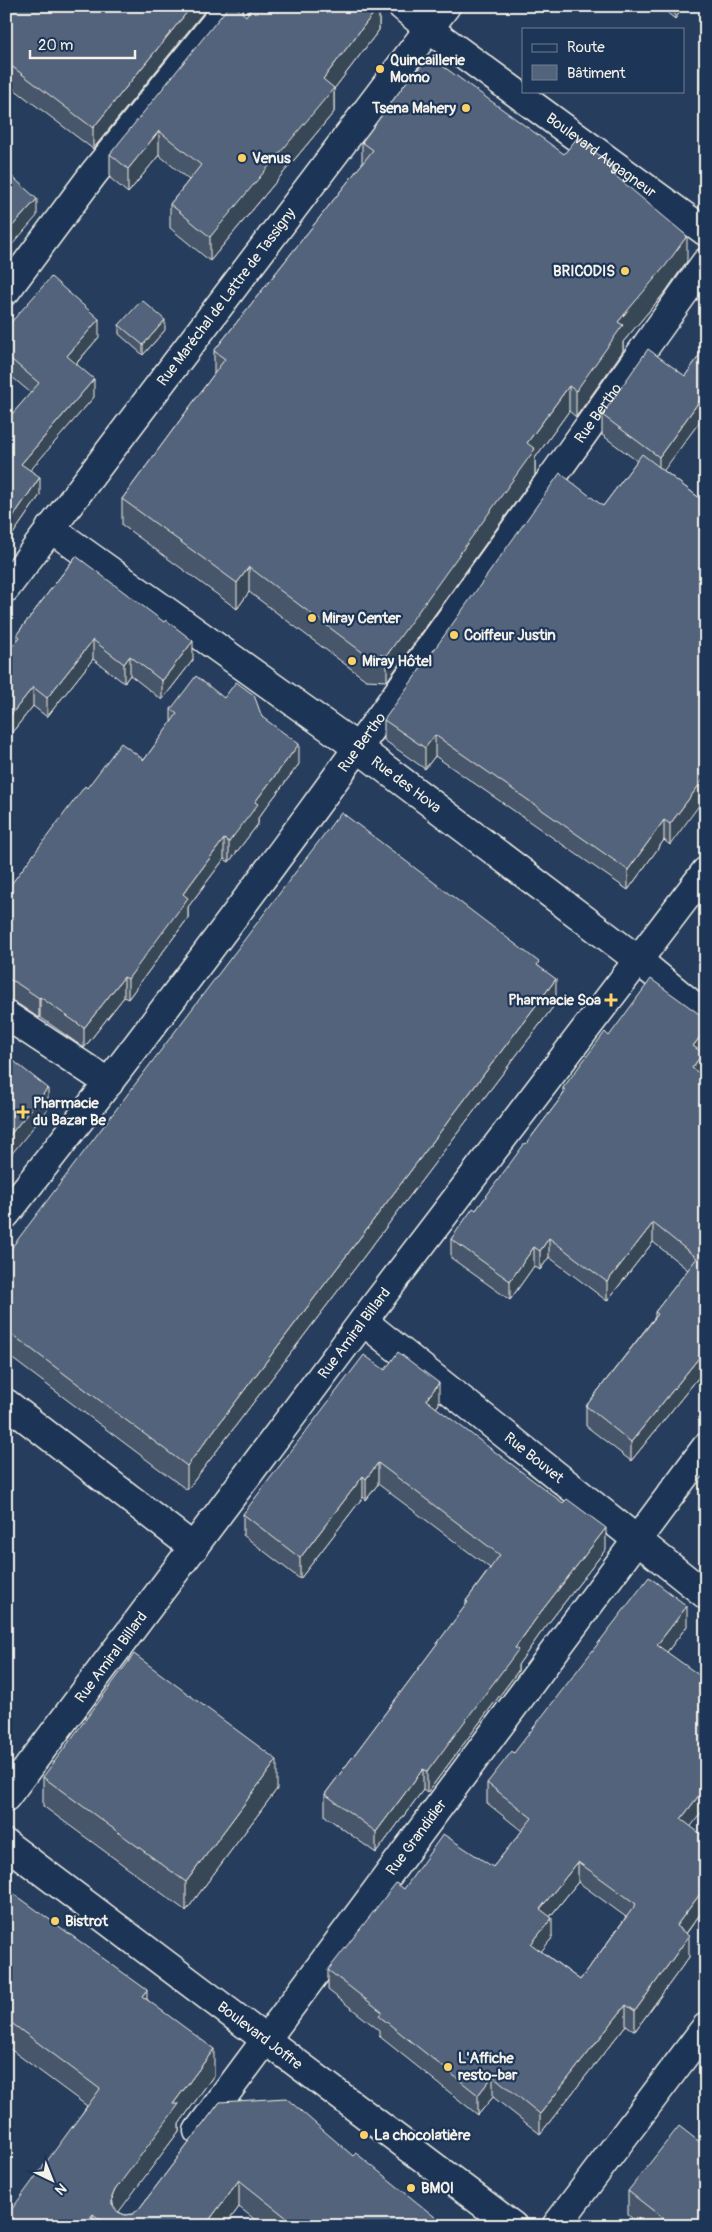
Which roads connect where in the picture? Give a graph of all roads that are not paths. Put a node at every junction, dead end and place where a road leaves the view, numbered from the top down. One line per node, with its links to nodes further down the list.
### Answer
1 (229, 6): 7 (street)
2 (402, 6): 4 (street, Boulevard Augagneur)
3 (446, 6): 4 (street, Rue Maréchal de Lattre de Tassigny)
4 (429, 29): 5 (street, Boulevard Augagneur); 8 (street, Rue Maréchal de Lattre de Tassigny)
5 (706, 232)
6 (706, 262): 10 (street, Rue Bertho)
7 (6, 291)
8 (50, 528): 9 (street, Rue Maréchal de Lattre de Tassigny); 10 (street, Rue des Hova)
9 (6, 588)
10 (358, 748): 12 (street, Rue des Hova); 15 (street, Rue Bertho)
11 (706, 871): 12 (street, Rue Amiral Billard)
12 (638, 960): 14 (street, Rue des Hova); 17 (street, Rue Amiral Billard)
13 (6, 1015): 15 (street)
14 (706, 1016)
15 (109, 1083): 16 (street, Rue Bertho)
16 (6, 1214)
17 (363, 1321): 20 (street, Rue Bouvet); 21 (street, Rue Amiral Billard)
18 (6, 1402): 21 (street)
19 (706, 1447): 20 (street, Rue Grandidier)
20 (637, 1540): 22 (street, Rue Bouvet); 26 (street, Rue Grandidier)
21 (194, 1548): 23 (street, Rue Amiral Billard)
22 (706, 1595)
23 (6, 1797)
24 (6, 1844): 26 (street, Boulevard Joffre)
25 (706, 2027): 29 (street)
26 (267, 2040): 27 (street, Rue Grandidier); 28 (street, Boulevard Joffre)
27 (185, 2148)
28 (513, 2226)
29 (556, 2226)

